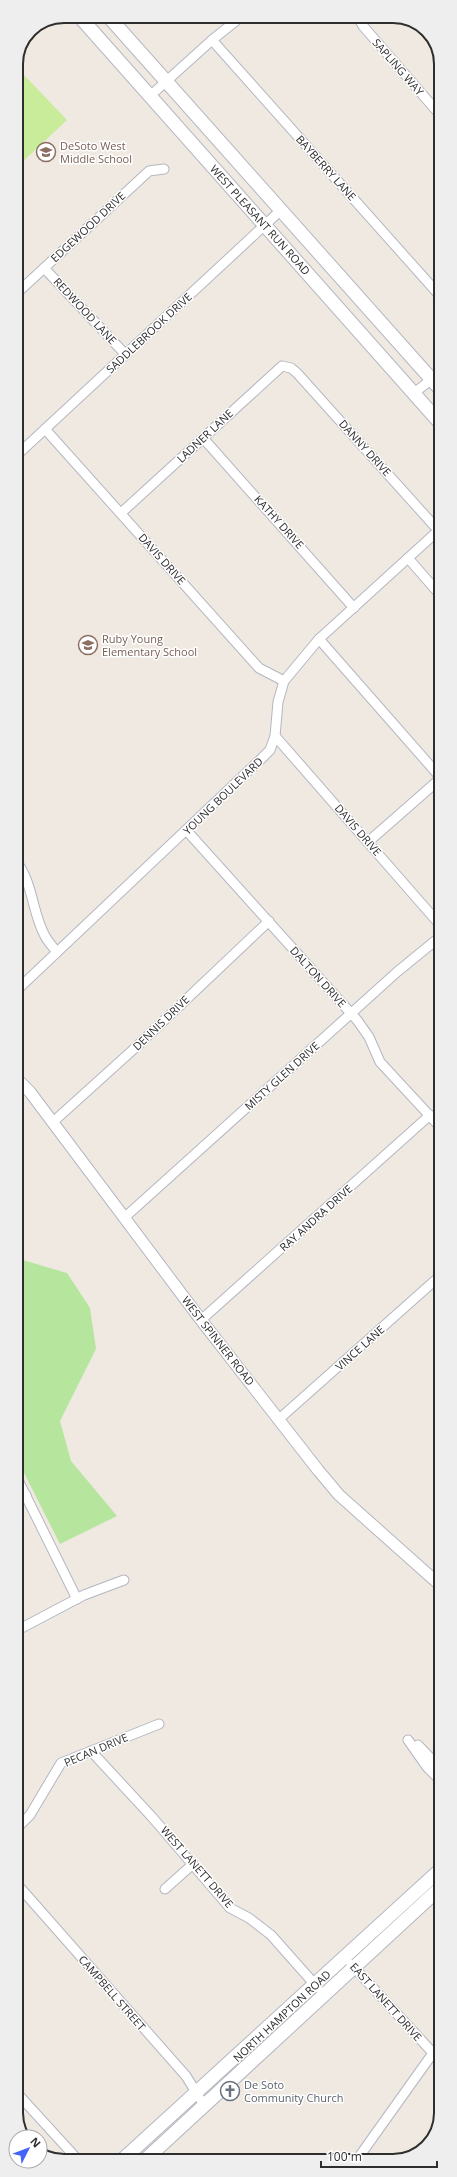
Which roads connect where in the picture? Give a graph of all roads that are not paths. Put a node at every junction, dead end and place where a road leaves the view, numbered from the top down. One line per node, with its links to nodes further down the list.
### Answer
1 (85, 23): 7 (main road, WEST PLEASANT RUN ROAD)
2 (114, 23): 6 (main road, WEST PLEASANT RUN ROAD)
3 (233, 23): 5 (street)
4 (361, 23): 8 (street, SAPLING WAY)
5 (212, 40): 6 (street); 14 (street, BAYBERRY LANE)
6 (167, 82): 7 (street); 10 (main road, WEST PLEASANT RUN ROAD)
7 (150, 96): 11 (main road, WEST PLEASANT RUN ROAD)
8 (434, 108)
9 (164, 169): 12 (street, EDGEWOOD DRIVE)
10 (281, 210): 11 (street, SADDLEBROOK DRIVE); 17 (main road, WEST PLEASANT RUN ROAD)
11 (264, 225): 15 (street, SADDLEBROOK DRIVE); 19 (main road, WEST PLEASANT RUN ROAD)
12 (44, 268): 13 (street, EDGEWOOD DRIVE); 15 (street, REDWOOD LANE)
13 (23, 288)
14 (434, 289)
15 (126, 355): 21 (street, SADDLEBROOK DRIVE)
16 (291, 368): 22 (street, LADNER LANE); 25 (street, DANNY DRIVE)
17 (434, 374)
18 (434, 378): 19 (street)
19 (414, 393): 20 (main road, WEST PLEASANT RUN ROAD)
20 (434, 416)
21 (45, 429): 23 (street, SADDLEBROOK DRIVE); 24 (street, DAVIS DRIVE)
22 (203, 438): 24 (street, LADNER LANE); 29 (street, KATHY DRIVE)
23 (23, 449)
24 (121, 513): 31 (street, DAVIS DRIVE)
25 (434, 524)
26 (434, 534): 27 (street, YOUNG BOULEVARD)
27 (408, 558): 28 (street); 29 (street, YOUNG BOULEVARD)
28 (434, 588)
29 (354, 608): 30 (street, YOUNG BOULEVARD)
30 (318, 639): 31 (street, YOUNG BOULEVARD); 33 (street)
31 (284, 681): 32 (street, YOUNG BOULEVARD)
32 (275, 736): 35 (street, YOUNG BOULEVARD); 36 (street, DAVIS DRIVE)
33 (434, 770)
34 (434, 784): 36 (street)
35 (187, 830): 39 (street, DALTON DRIVE); 41 (street, YOUNG BOULEVARD)
36 (368, 842): 38 (street, DAVIS DRIVE)
37 (23, 871): 41 (street)
38 (434, 918)
39 (268, 922): 43 (street, DALTON DRIVE); 47 (street, DENNIS DRIVE)
40 (434, 942): 43 (street, MISTY GLEN DRIVE)
41 (57, 952): 42 (street, YOUNG BOULEVARD)
42 (23, 984)
43 (351, 1014): 45 (street, DALTON DRIVE); 48 (street, MISTY GLEN DRIVE)
44 (23, 1086): 47 (street, WEST SPINNER ROAD)
45 (430, 1115): 46 (street, DALTON DRIVE); 50 (street, RAY ANDRA DRIVE)
46 (434, 1120)
47 (53, 1122): 48 (street, WEST SPINNER ROAD)
48 (124, 1218): 50 (street, WEST SPINNER ROAD)
49 (434, 1281): 51 (street, VINCE LANE)
50 (201, 1320): 51 (street, WEST SPINNER ROAD)
51 (278, 1420): 56 (street, WEST SPINNER ROAD)
52 (23, 1489): 53 (street)
53 (26, 1495): 54 (street); 57 (street)
54 (23, 1496)
55 (124, 1580): 57 (street)
56 (434, 1580)
57 (77, 1599): 58 (street)
58 (23, 1627)
59 (159, 1724): 60 (street, PECAN DRIVE)
60 (91, 1751): 63 (street, PECAN DRIVE); 64 (street, WEST LANETT DRIVE)
61 (434, 1762): 62 (street)
62 (434, 1774)
63 (23, 1822)
64 (193, 1864): 66 (street); 71 (street, WEST LANETT DRIVE)
65 (434, 1875): 69 (main road, NORTH HAMPTON ROAD)
66 (165, 1889)
67 (23, 1891): 78 (street, CAMPBELL STREET)
68 (434, 1893): 70 (main road, NORTH HAMPTON ROAD)
69 (345, 1957): 70 (street, EAST LANETT DRIVE); 71 (main road, NORTH HAMPTON ROAD)
70 (353, 1968): 72 (main road, NORTH HAMPTON ROAD); 75 (street, EAST LANETT DRIVE)
71 (315, 1984): 72 (street, WEST LANETT DRIVE); 73 (main road, NORTH HAMPTON ROAD)
72 (324, 1995): 74 (main road, NORTH HAMPTON ROAD)
73 (289, 2008): 74 (main road); 76 (main road, NORTH HAMPTON ROAD)
74 (298, 2018): 77 (main road, NORTH HAMPTON ROAD)
75 (433, 2053): 84 (street)
76 (232, 2061): 77 (main road); 78 (main road, NORTH HAMPTON ROAD)
77 (241, 2071): 80 (main road, NORTH HAMPTON ROAD)
78 (198, 2092): 80 (street, CAMPBELL STREET); 82 (main road, NORTH HAMPTON ROAD)
79 (23, 2100): 81 (street)
80 (204, 2105): 83 (main road, NORTH HAMPTON ROAD)
81 (73, 2154)
82 (129, 2154)
83 (152, 2154)
84 (361, 2154)

